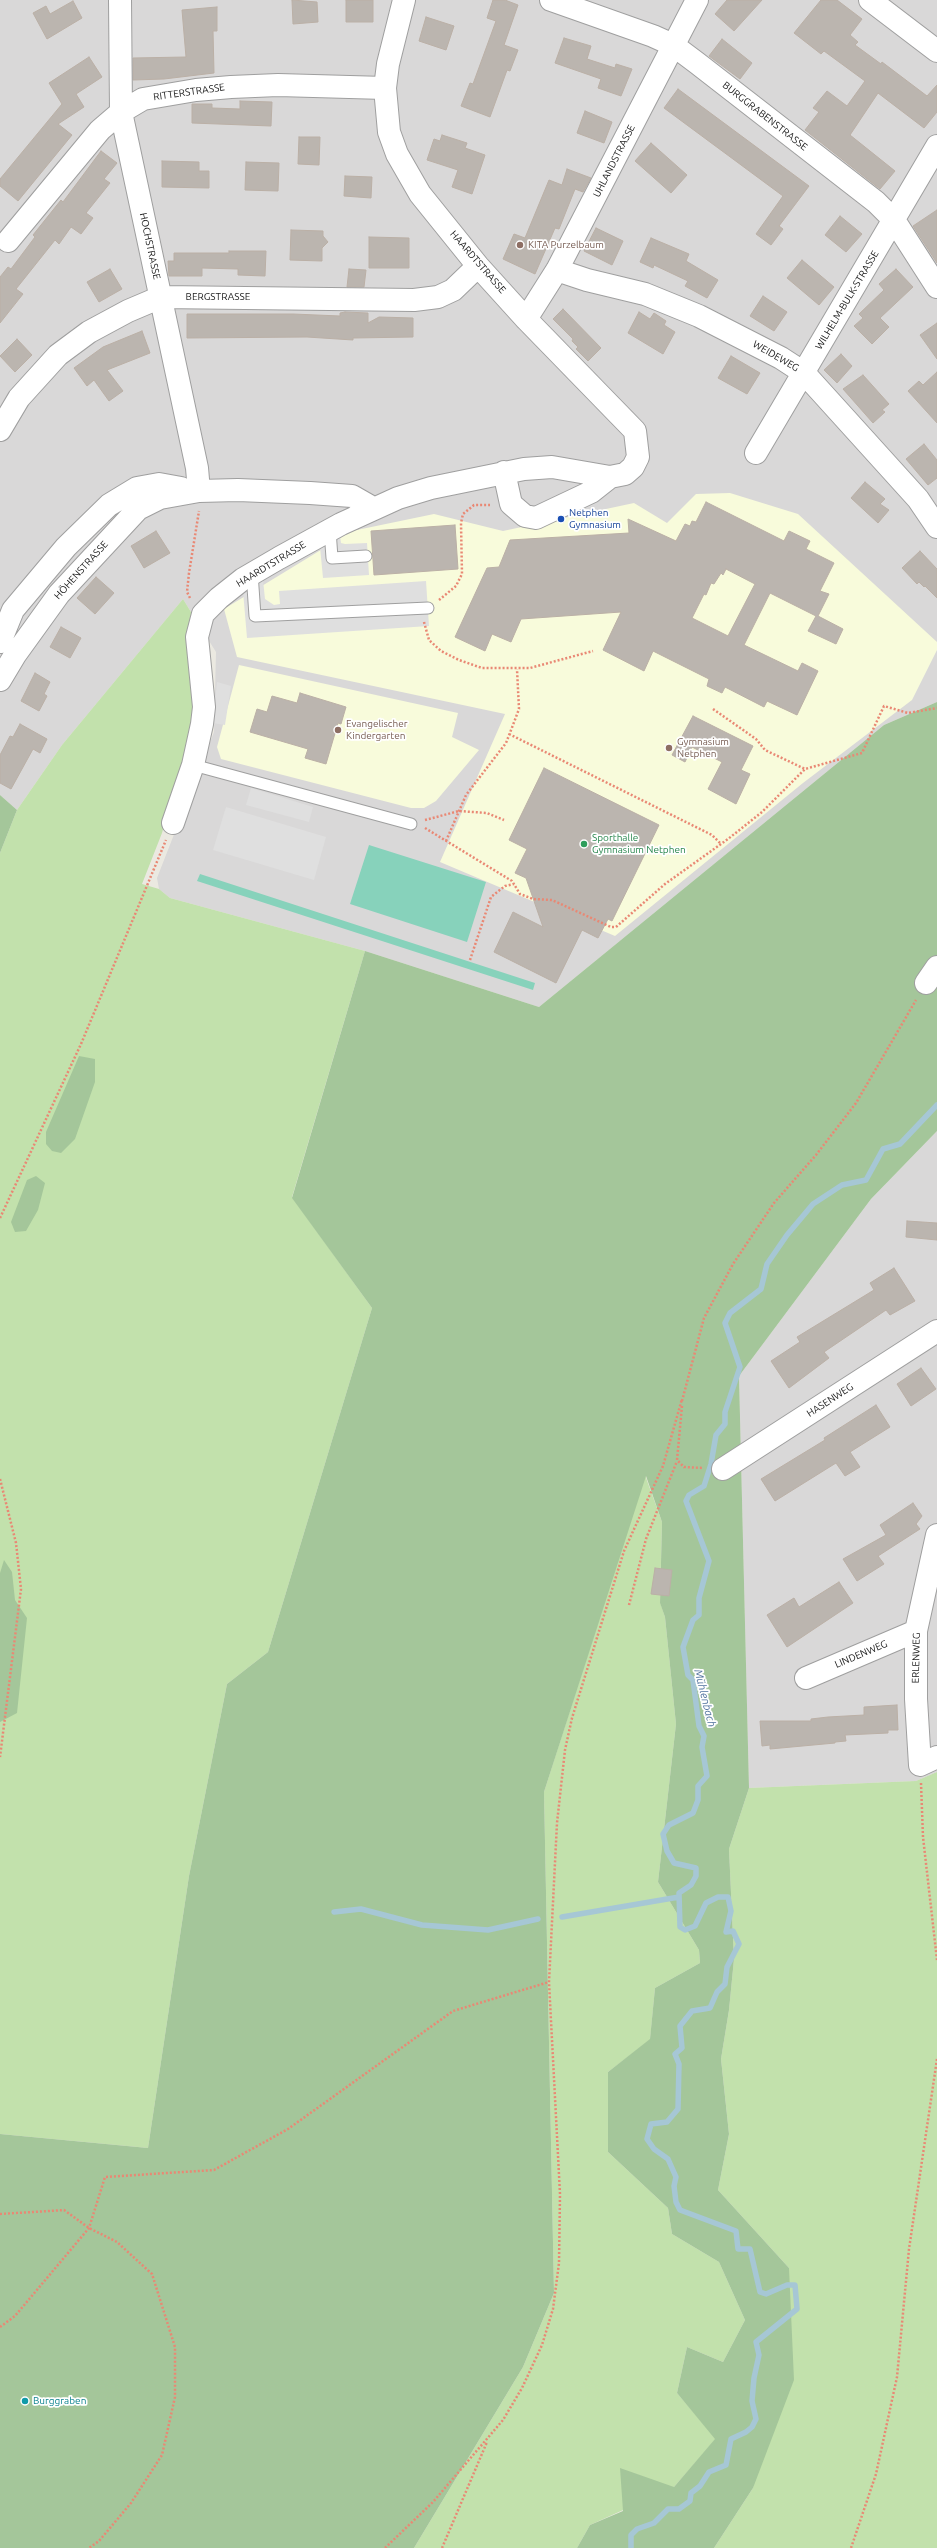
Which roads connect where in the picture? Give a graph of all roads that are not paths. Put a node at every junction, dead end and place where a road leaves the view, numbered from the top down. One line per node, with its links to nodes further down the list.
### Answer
1 (120, 0): 9 (street, HOCHSTRASSE)
2 (404, 0): 8 (street, HAARDTSTRASSE)
3 (551, 0): 6 (street, BURGGRABENSTRASSE)
4 (697, 0): 6 (street, UHLANDSTRASSE)
5 (870, 0): 7 (street)
6 (673, 45): 11 (street, BURGGRABENSTRASSE); 14 (street, UHLANDSTRASSE)
7 (937, 51)
8 (385, 88): 9 (street, RITTERSTRASSE); 13 (street, HAARDTSTRASSE)
9 (121, 112): 12 (street, RITTERSTRASSE); 16 (street, HOCHSTRASSE)
10 (937, 146): 11 (street, WILHELM-BULK-STRASSE)
11 (894, 220): 15 (street, BURGGRABENSTRASSE); 18 (street, WILHELM-BULK-STRASSE)
12 (8, 241)
13 (478, 266): 16 (street, BERGSTRASSE); 17 (street, HAARDTSTRASSE)
14 (557, 270): 17 (street, UHLANDSTRASSE); 18 (street, WEIDEWEG)
15 (937, 287)
16 (161, 297): 19 (street, BERGSTRASSE); 23 (street, HOCHSTRASSE)
17 (526, 319): 22 (street, HAARDTSTRASSE)
18 (804, 373): 20 (street, WILHELM-BULK-STRASSE); 25 (street, WEIDEWEG)
19 (0, 430)
20 (756, 453)
21 (504, 472): 22 (street, HAARDTSTRASSE); 22 (street, HAARDTSTRASSE); 24 (street, HAARDTSTRASSE)
22 (610, 477)
23 (193, 491): 24 (street, HÖHENSTRASSE); 30 (street, HÖHENSTRASSE); 31 (street, HÖHENSTRASSE)
24 (373, 508): 26 (street, HAARDTSTRASSE)
25 (937, 527)
26 (330, 530): 27 (lane); 28 (street, HAARDTSTRASSE)
27 (366, 556)
28 (252, 573): 29 (lane); 32 (street, HAARDTSTRASSE)
29 (424, 608)
30 (0, 642)
31 (0, 680)
32 (193, 765): 33 (street); 34 (lane)
33 (173, 823)
34 (411, 824)
35 (937, 1331): 36 (street, HASENWEG)
36 (723, 1469)
37 (937, 1535): 38 (street, ERLENWEG)
38 (916, 1631): 39 (street, LINDENWEG); 40 (street, ERLENWEG)
39 (806, 1678)
40 (928, 1761)

